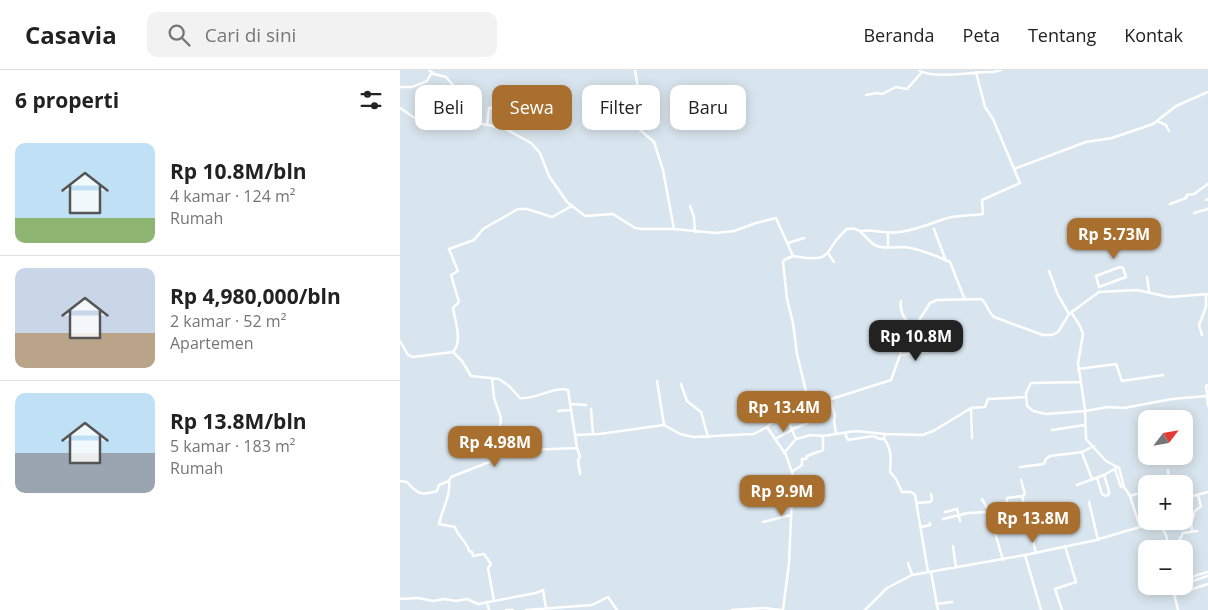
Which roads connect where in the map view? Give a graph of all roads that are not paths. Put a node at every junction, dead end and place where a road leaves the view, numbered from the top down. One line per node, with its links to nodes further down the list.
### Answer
1 (635, 70): 25 (street)
2 (1001, 70): 5 (street)
3 (431, 71): 6 (street); 7 (street)
4 (920, 71): 5 (street); 9 (street)
5 (975, 71): 17 (street)
6 (453, 85)
7 (400, 87)
8 (1208, 92): 13 (street)
9 (866, 95)
10 (400, 108): 12 (street)
11 (492, 108): 15 (street)
12 (415, 118)
13 (1157, 121): 16 (street); 17 (street)
14 (482, 124): 15 (street)
15 (487, 125): 20 (street)
16 (1169, 131)
17 (1014, 170): 28 (street)
18 (1208, 184): 19 (street)
19 (1170, 204)
20 (572, 206): 25 (street); 49 (street)
21 (690, 206): 27 (street)
22 (1208, 209): 23 (street)
23 (1194, 213)
24 (934, 228): 34 (street)
25 (674, 229): 27 (street)
26 (861, 231): 28 (street); 31 (street); 32 (street)
27 (695, 232): 30 (street)
28 (888, 234): 31 (street)
29 (804, 238): 30 (street)
30 (788, 242): 33 (street)
31 (888, 247): 34 (street)
32 (828, 253): 33 (street); 35 (street)
33 (794, 256): 62 (street)
34 (946, 260): 42 (street)
35 (834, 262)
36 (1049, 271): 44 (street)
37 (1147, 278): 40 (street)
38 (1111, 284): 38 (street); 39 (street)
39 (1114, 291): 40 (street); 44 (street)
40 (1149, 292): 41 (street)
41 (1207, 294): 46 (street)
42 (965, 300): 44 (street); 45 (street)
43 (901, 301): 45 (street)
44 (1070, 313): 51 (street)
45 (915, 326): 50 (street)
46 (1202, 335)
47 (400, 341): 49 (street)
48 (928, 351): 50 (street)
49 (453, 352): 53 (street)
50 (901, 355): 60 (street)
51 (1078, 369): 52 (street); 55 (street)
52 (1164, 375)
53 (492, 378): 61 (street); 88 (street)
54 (657, 381): 72 (street)
55 (1081, 382): 59 (street); 69 (street)
56 (681, 384): 83 (street)
57 (1208, 385): 58 (street)
58 (1206, 396): 64 (street); 69 (street)
59 (1026, 397): 65 (street); 69 (street)
60 (830, 399): 62 (street); 79 (street)
61 (570, 404): 63 (street); 67 (street)
62 (809, 404): 70 (street)
63 (586, 405)
64 (1208, 406)
65 (971, 408): 80 (street); 85 (street)
66 (591, 409): 78 (street)
67 (571, 410): 68 (street); 81 (street)
68 (558, 411)
69 (1085, 411): 73 (street)
70 (785, 414): 74 (street); 75 (street)
71 (808, 424): 75 (street)
72 (664, 425): 78 (street); 83 (street)
73 (1086, 425): 76 (street); 89 (street)
74 (767, 427): 83 (street); 86 (street)
75 (792, 430): 86 (street); 87 (street)
76 (1052, 430)
77 (845, 433): 79 (street); 80 (street); 84 (street)
78 (593, 434): 81 (street)
79 (836, 434): 82 (street)
80 (885, 434): 84 (street)
81 (575, 435): 90 (street)
82 (823, 436): 87 (street); 95 (street)
83 (708, 437)
84 (884, 438): 117 (street)
85 (972, 438)
86 (775, 439): 92 (street)
87 (796, 439): 92 (street)
88 (504, 444)
89 (1094, 446): 91 (street); 94 (street)
90 (577, 448): 97 (street); 104 (street)
91 (1082, 452): 93 (street); 102 (street)
92 (784, 453): 95 (street)
93 (1020, 467)
94 (1116, 468): 98 (street); 113 (street)
95 (792, 470): 106 (street)
96 (1168, 470): 99 (street)
97 (580, 474)
98 (1104, 475): 100 (street); 100 (street)
99 (1168, 475)
100 (1097, 478): 102 (street)
101 (1021, 480): 112 (street)
102 (1092, 480): 105 (street)
103 (400, 481): 104 (street)
104 (448, 481): 152 (street)
105 (1077, 485)
106 (794, 492): 108 (street); 121 (street)
107 (1208, 492): 111 (street)
108 (778, 494)
109 (931, 494): 117 (street)
110 (1138, 494): 113 (street)
111 (1198, 495): 114 (street); 132 (street)
112 (1022, 496): 118 (street); 137 (street)
113 (1130, 496): 127 (street)
114 (1193, 496)
115 (982, 499): 119 (street)
116 (1089, 502): 133 (street)
117 (917, 503): 129 (street)
118 (1000, 505): 119 (street); 122 (street)
119 (988, 510): 123 (street); 139 (street)
120 (945, 512): 123 (street)
121 (791, 514): 126 (street); 164 (street)
122 (1002, 514)
123 (959, 516): 124 (street); 125 (street)
124 (943, 519)
125 (960, 521)
126 (764, 522)
127 (1138, 522)
128 (930, 523): 129 (street)
129 (921, 527): 142 (street)
130 (1138, 529): 133 (street)
131 (1197, 531): 132 (street)
132 (1192, 532): 134 (street)
133 (1098, 540): 136 (street)
134 (1178, 540)
135 (953, 546): 141 (street)
136 (1065, 546): 137 (street); 168 (street)
137 (1036, 553): 138 (street)
138 (1025, 555): 139 (street); 167 (street)
139 (1003, 560): 141 (street)
140 (908, 563): 144 (street)
141 (956, 568): 142 (street)
142 (929, 572): 144 (street); 155 (street)
143 (1208, 572): 145 (street)
144 (912, 575): 165 (street)
145 (1193, 576)
146 (1208, 576): 147 (street)
147 (1193, 580)
148 (1208, 584): 149 (street)
149 (1194, 589)
150 (1174, 595): 169 (street)
151 (400, 599): 153 (street)
152 (494, 601): 153 (street); 156 (street)
153 (487, 602): 157 (street)
154 (952, 602): 155 (street)
155 (936, 604): 166 (street)
156 (544, 609): 160 (street); 161 (street)
157 (489, 610)
158 (506, 610): 159 (street)
159 (513, 610)
160 (526, 610)
161 (617, 610)
162 (732, 610): 163 (street)
163 (743, 610): 164 (street)
164 (782, 610)
165 (866, 610)
166 (938, 610)
167 (1041, 610)
168 (1062, 610)
169 (1178, 610)

